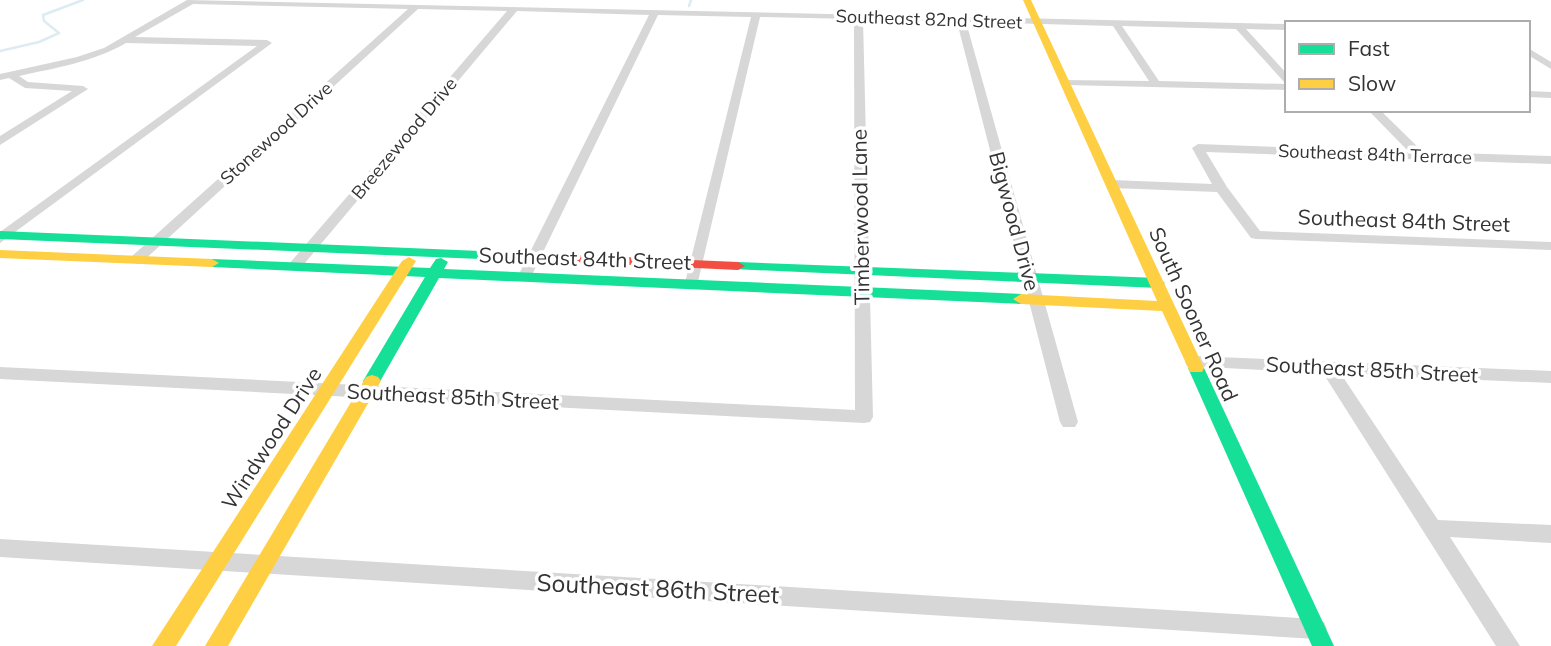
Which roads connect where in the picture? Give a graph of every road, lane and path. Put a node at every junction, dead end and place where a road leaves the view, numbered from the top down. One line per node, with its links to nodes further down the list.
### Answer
1 (193, 0): 3 (street, Southeast 82nd Street); 13 (street)
2 (1027, 0): 9 (street, South Sooner Road)
3 (416, 6): 4 (street, Southeast 82nd Street); 30 (street, Stonewood Drive)
4 (514, 9): 5 (street, Southeast 82nd Street); 32 (street, Breezewood Drive)
5 (655, 12): 6 (street, Southeast 82nd Street); 36 (street)
6 (756, 15): 7 (street, Southeast 82nd Street); 38 (street)
7 (858, 17): 8 (street, Southeast 82nd Street); 41 (street, Timberwood Lane)
8 (961, 20): 9 (street, Southeast 82nd Street); 44 (street, Bigwood Drive)
9 (1037, 22): 10 (street, Southeast 82nd Street); 18 (street, South Sooner Road)
10 (1116, 23): 11 (street, Southeast 82nd Street); 19 (street)
11 (1239, 26): 12 (street, Southeast 82nd Street); 17 (street)
12 (1285, 27)
13 (126, 40): 16 (street); 29 (street)
14 (1530, 52): 15 (street)
15 (1551, 66)
16 (5, 76): 24 (street)
17 (1285, 79)
18 (1065, 82): 19 (street); 27 (street, South Sooner Road)
19 (1156, 84): 20 (street)
20 (1285, 87)
21 (1530, 94): 22 (street)
22 (1551, 95)
23 (1375, 112): 25 (street)
24 (0, 141)
25 (1419, 155): 26 (street, Southeast 84th Terrace); 28 (street, Southeast 84th Terrace)
26 (1551, 160)
27 (1112, 184): 28 (street); 45 (street, South Sooner Road)
28 (1221, 188): 31 (street, Southeast 84th Street)
29 (2, 236): 30 (street, Southeast 84th Street)
30 (157, 241): 32 (street, Southeast 84th Street); 37 (street, Stonewood Drive)
31 (1551, 246)
32 (310, 248): 33 (street, Southeast 84th Street); 39 (street, Breezewood Drive)
33 (415, 252): 34 (street, Southeast 84th Street); 40 (street, Windwood Drive)
34 (446, 253): 36 (street, Southeast 84th Street); 42 (street)
35 (0, 254): 37 (street, Southeast 84th Street)
36 (534, 257): 38 (street, Southeast 84th Street); 43 (street)
37 (136, 260): 39 (street, Southeast 84th Street)
38 (696, 263): 41 (street, Southeast 84th Street); 46 (street)
39 (294, 267): 40 (street, Southeast 84th Street)
40 (402, 271): 42 (street, Southeast 84th Street); 54 (street, Windwood Drive)
41 (861, 271): 44 (street, Southeast 84th Street); 47 (street, Timberwood Lane)
42 (435, 273): 43 (street, Southeast 84th Street); 55 (street)
43 (525, 276): 46 (street, Southeast 84th Street)
44 (1031, 278): 45 (street, Southeast 84th Street); 48 (street, Bigwood Drive)
45 (1158, 283): 49 (street, South Sooner Road)
46 (692, 284): 47 (street, Southeast 84th Street)
47 (861, 292): 48 (street, Southeast 84th Street); 56 (street, Timberwood Lane)
48 (1037, 300): 49 (street, Southeast 84th Street); 57 (street, Bigwood Drive)
49 (1168, 306): 50 (street, South Sooner Road)
50 (1193, 362): 51 (street, Southeast 85th Street); 63 (street, South Sooner Road)
51 (1328, 367): 53 (street, Southeast 85th Street); 58 (street)
52 (0, 373): 54 (street, Southeast 85th Street)
53 (1551, 377)
54 (327, 390): 55 (street, Southeast 85th Street); 61 (street, Windwood Drive)
55 (366, 391): 56 (street, Southeast 85th Street); 62 (street)
56 (864, 417)
57 (1069, 422)
58 (1434, 528): 59 (street); 66 (street)
59 (1551, 534)
60 (0, 548): 61 (street, Southeast 86th Street)
61 (217, 561): 62 (street, Southeast 86th Street); 64 (street, Windwood Drive)
62 (265, 564): 63 (street, Southeast 86th Street); 65 (street)
63 (1320, 638)
64 (163, 646)
65 (216, 646)
66 (1509, 646)

